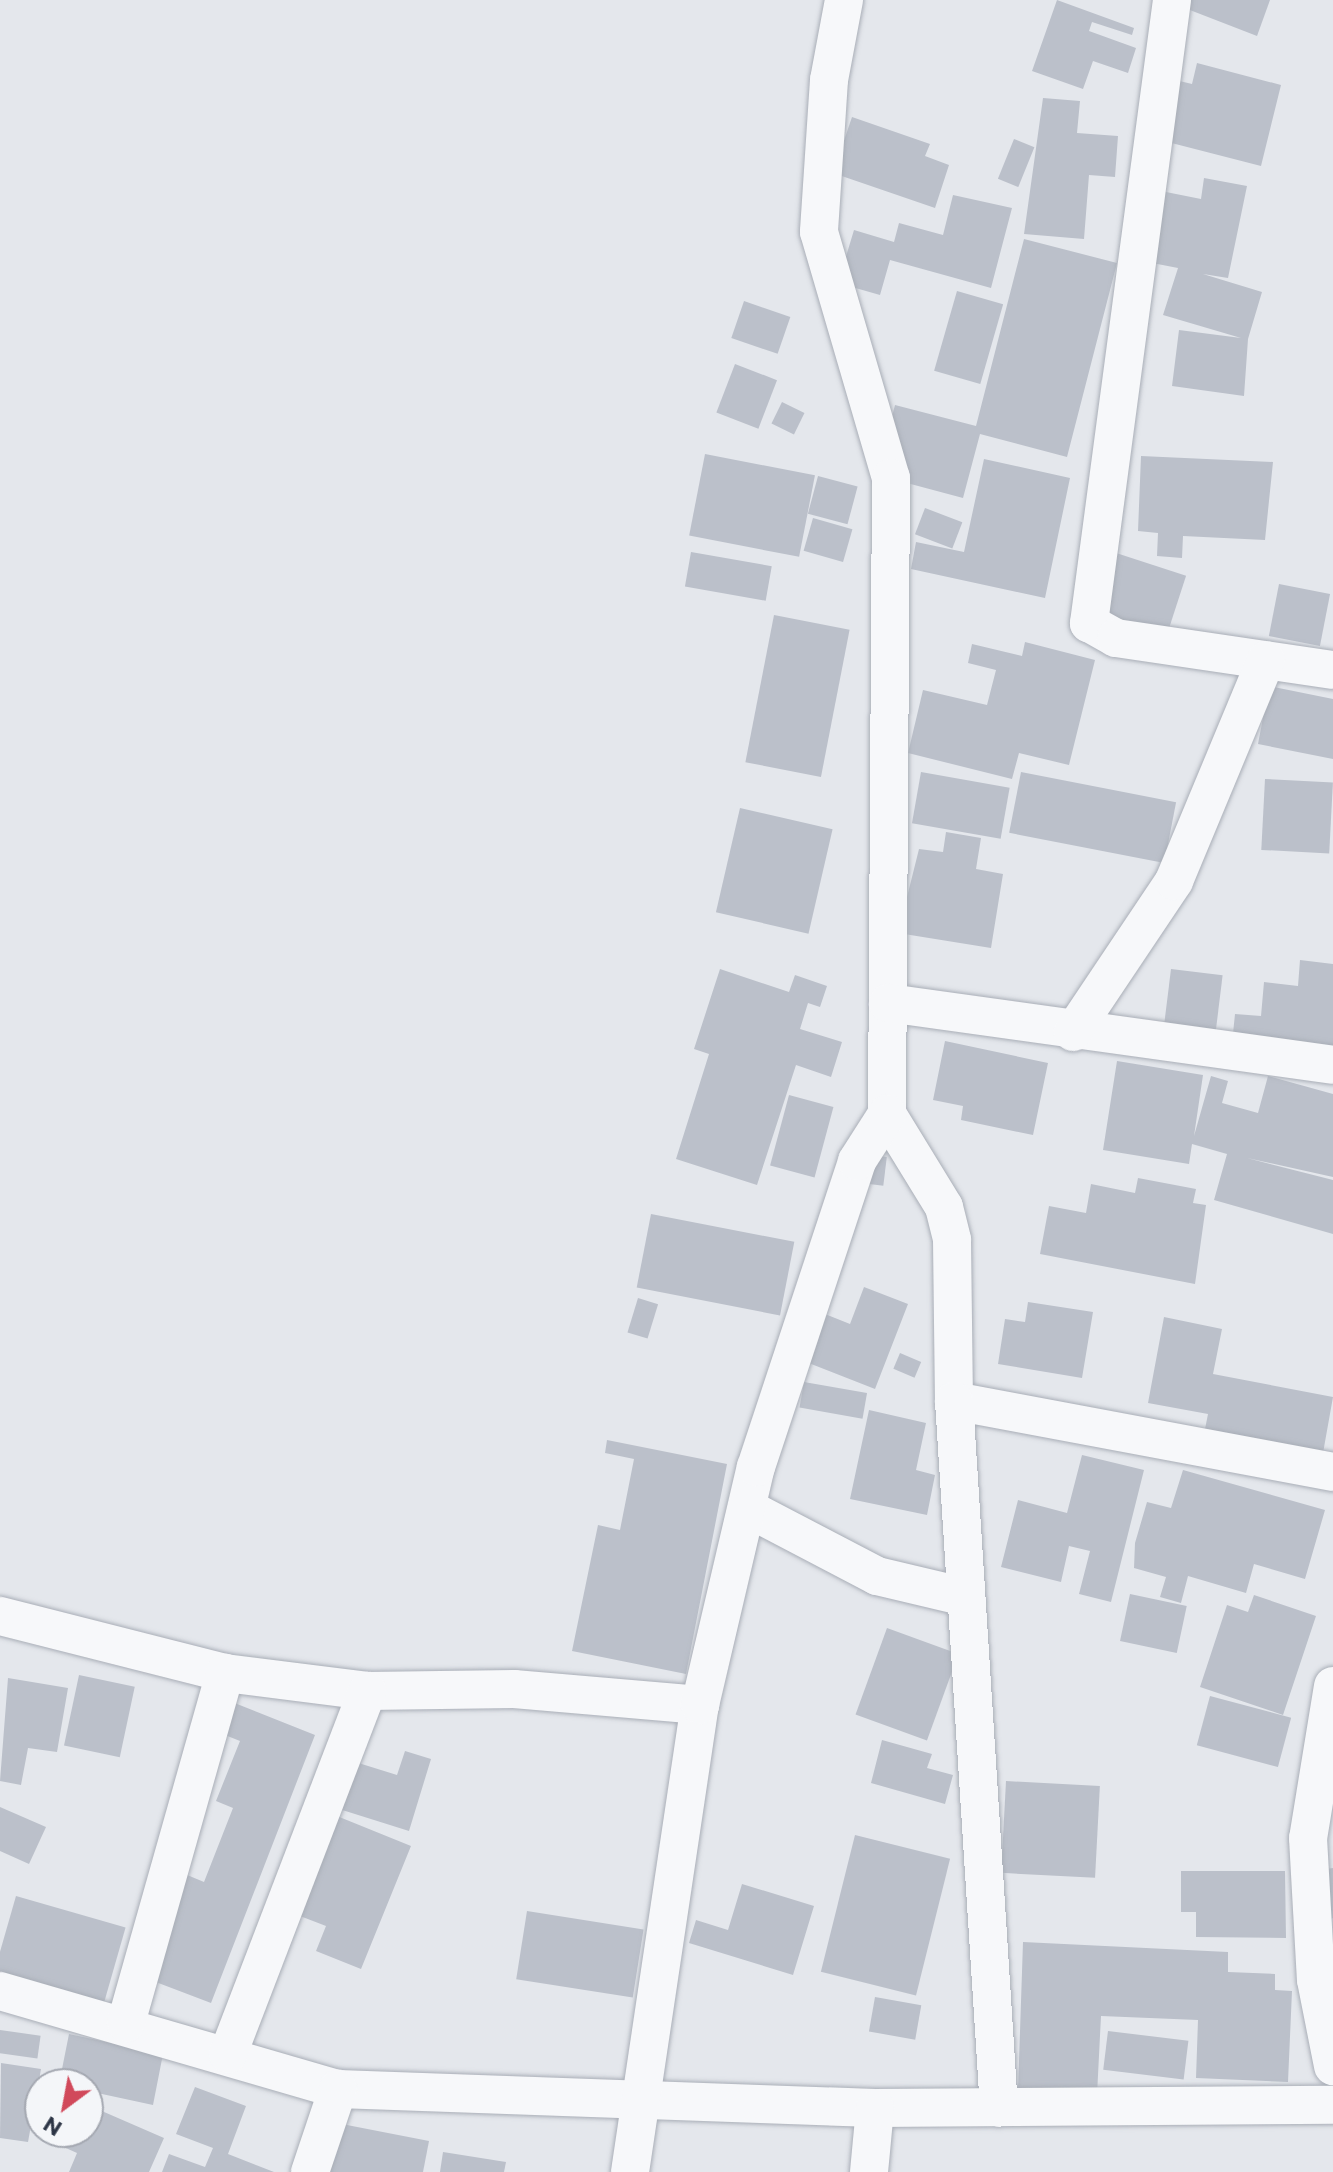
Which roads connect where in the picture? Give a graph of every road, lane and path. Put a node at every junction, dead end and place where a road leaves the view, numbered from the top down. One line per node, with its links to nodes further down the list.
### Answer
1 (844, 0): 5 (street)
2 (1172, 0): 3 (street)
3 (1266, 660): 4 (street); 6 (street)
4 (1333, 670)
5 (888, 1003): 6 (street); 8 (street)
6 (1073, 1032): 7 (street)
7 (1333, 1065)
8 (887, 1114): 9 (street); 11 (street)
9 (954, 1401): 10 (street); 12 (street)
10 (1333, 1472)
11 (747, 1508): 12 (street); 17 (street)
12 (966, 1597): 26 (street)
13 (0, 1616): 14 (street)
14 (225, 1673): 16 (street); 19 (street)
15 (1333, 1686): 21 (street)
16 (367, 1691): 17 (street); 20 (street)
17 (700, 1705): 23 (street)
18 (0, 1991): 19 (street)
19 (126, 2023): 20 (street)
20 (228, 2054): 22 (street)
21 (1333, 2066)
22 (338, 2089): 23 (street); 27 (street)
23 (637, 2094): 25 (street); 28 (street)
24 (1333, 2105): 26 (street)
25 (875, 2108): 26 (street); 29 (street)
26 (999, 2108)
27 (310, 2172)
28 (630, 2172)
29 (869, 2172)

